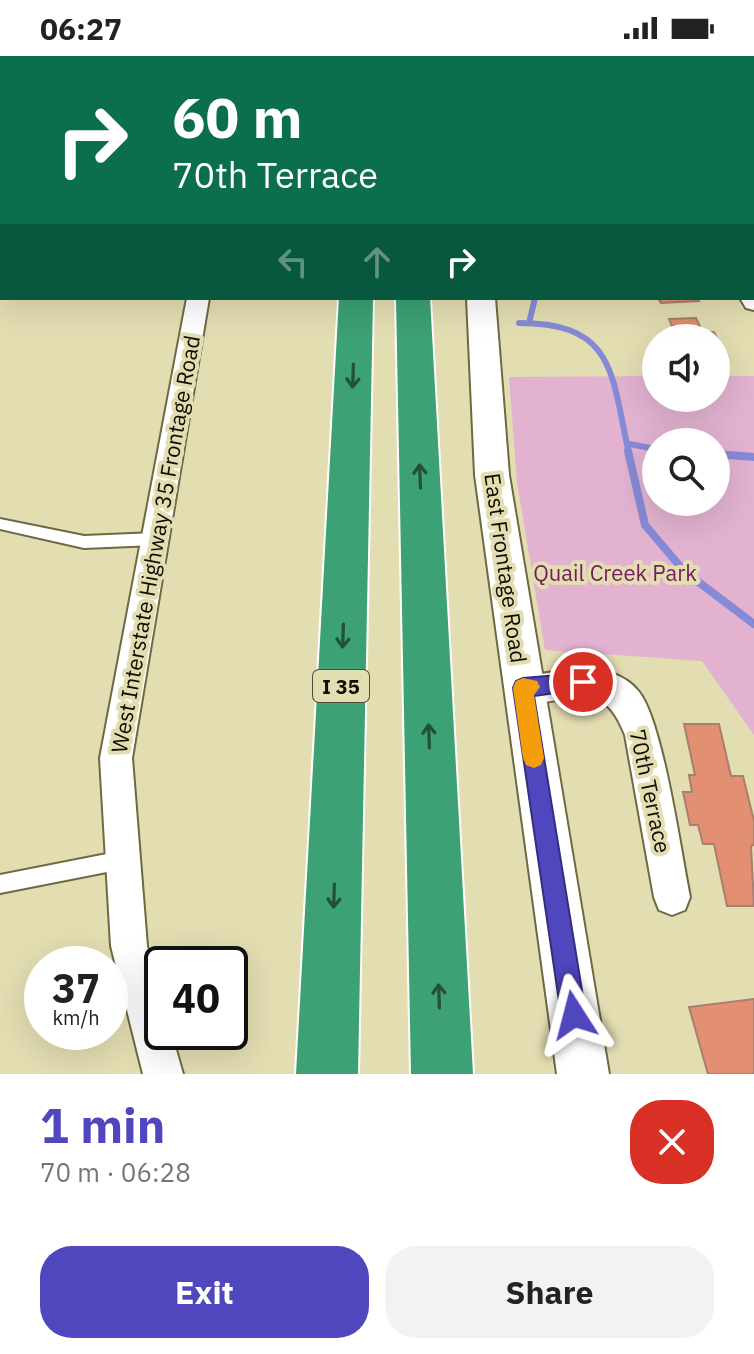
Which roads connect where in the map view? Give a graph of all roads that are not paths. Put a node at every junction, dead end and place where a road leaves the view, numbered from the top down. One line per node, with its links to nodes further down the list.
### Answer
1 (198, 300): 6 (street, West Interstate Highway 35 Frontage Road)
2 (356, 300): 12 (highway, I 35, one-way to 12)
3 (413, 300): 13 (highway, one-way to 3)
4 (481, 300): 7 (street, East Frontage Road)
5 (0, 524): 6 (lane)
6 (155, 539): 8 (street, West Interstate Highway 35 Frontage Road)
7 (523, 688): 10 (street, 70th Terrace); 14 (street, East Frontage Road)
8 (123, 859): 9 (lane); 11 (street, West Interstate Highway 35 Frontage Road)
9 (0, 885)
10 (672, 897)
11 (163, 1074)
12 (327, 1074)
13 (442, 1074)
14 (583, 1074)

